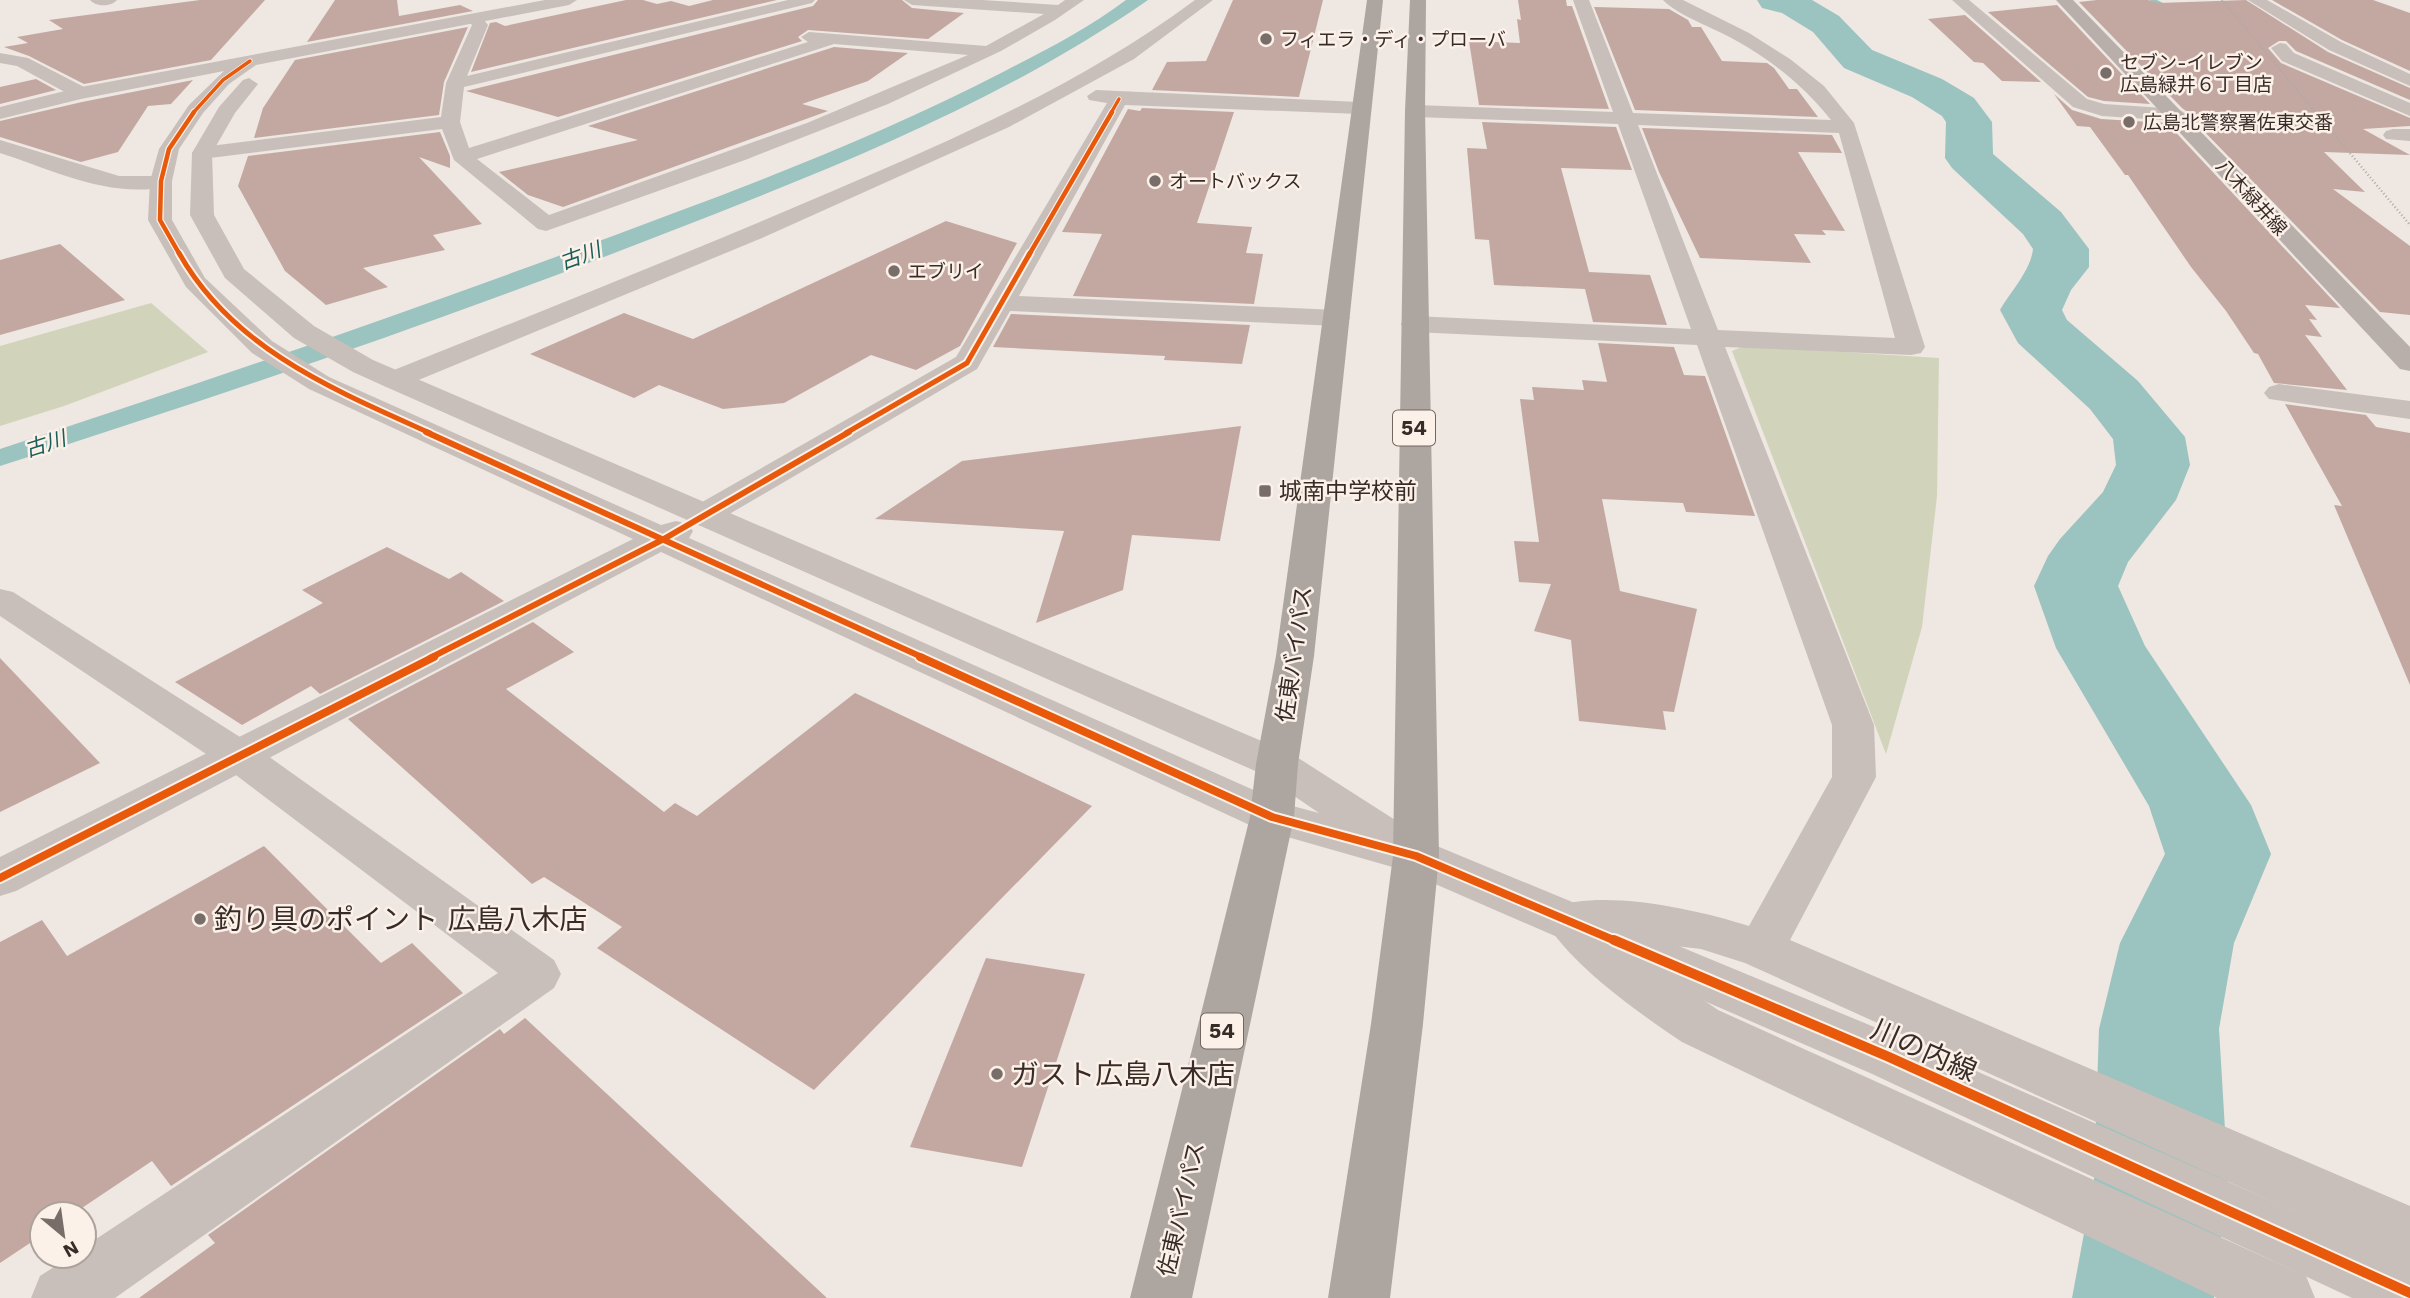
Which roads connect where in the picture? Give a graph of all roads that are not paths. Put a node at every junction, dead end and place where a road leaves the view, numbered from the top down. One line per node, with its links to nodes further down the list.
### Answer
1 (97, 0): 2 (street)
2 (109, 0)
3 (569, 0): 15 (street)
4 (807, 0): 16 (street)
5 (912, 0): 14 (street)
6 (1205, 0): 26 (street)
7 (1375, 0): 29 (highway, 佐東バイパス / 54)
8 (1418, 0): 31 (highway, 54)
9 (1581, 0): 34 (street)
10 (1671, 0): 36 (street)
11 (1960, 0): 33 (street)
12 (2064, 0): 33 (main road, 八木緑井線)
13 (2256, 0): 24 (street)
14 (1068, 5): 21 (street)
15 (474, 18): 23 (street); 25 (street)
16 (699, 26): 17 (street); 25 (street)
17 (740, 32)
18 (793, 36): 19 (street)
19 (833, 39): 21 (street); 39 (street)
20 (2280, 48): 30 (street)
21 (988, 51): 39 (street)
22 (1, 59): 27 (street)
23 (250, 61): 27 (street); 38 (street); 40 (street)
24 (2410, 81)
25 (455, 83): 35 (street)
26 (1066, 91): 28 (street); 46 (street)
27 (81, 93): 32 (street)
28 (1119, 99): 29 (street); 41 (street)
29 (1360, 108): 42 (highway, 佐東バイパス / 54)
30 (2410, 110)
31 (1415, 111): 34 (street); 43 (highway, 54)
32 (0, 113)
33 (2178, 115): 45 (main road, 八木緑井線)
34 (1623, 118): 36 (street); 44 (street)
35 (450, 121): 38 (street); 39 (street)
36 (1847, 127): 44 (street)
37 (0, 146): 40 (street)
38 (202, 153): 46 (street)
39 (461, 156)
40 (161, 181): 50 (street)
41 (1003, 303): 42 (street); 49 (street)
42 (1337, 318): 53 (highway, 佐東バイパス / 54)
43 (1414, 324): 44 (street); 55 (highway, 54)
44 (1707, 337): 58 (street)
45 (2410, 363)
46 (394, 380): 49 (street)
47 (2278, 393): 48 (street)
48 (2410, 410)
49 (702, 516): 50 (street); 53 (street)
50 (662, 540): 52 (street); 54 (street)
51 (7, 613): 52 (street)
52 (239, 756): 56 (street); 61 (street)
53 (1277, 764): 54 (highway, 佐東バイパス / 54); 55 (street)
54 (1272, 817): 55 (street); 62 (highway, 佐東バイパス / 54)
55 (1416, 856): 57 (street, 川の内線); 63 (highway, 54)
56 (0, 878)
57 (1569, 920): 58 (street); 60 (street, 川の内線); 64 (street)
58 (1761, 949): 59 (street)
59 (2406, 1233)
60 (2410, 1293)
61 (62, 1298)
62 (1161, 1298)
63 (1359, 1298)
64 (2284, 1298)

